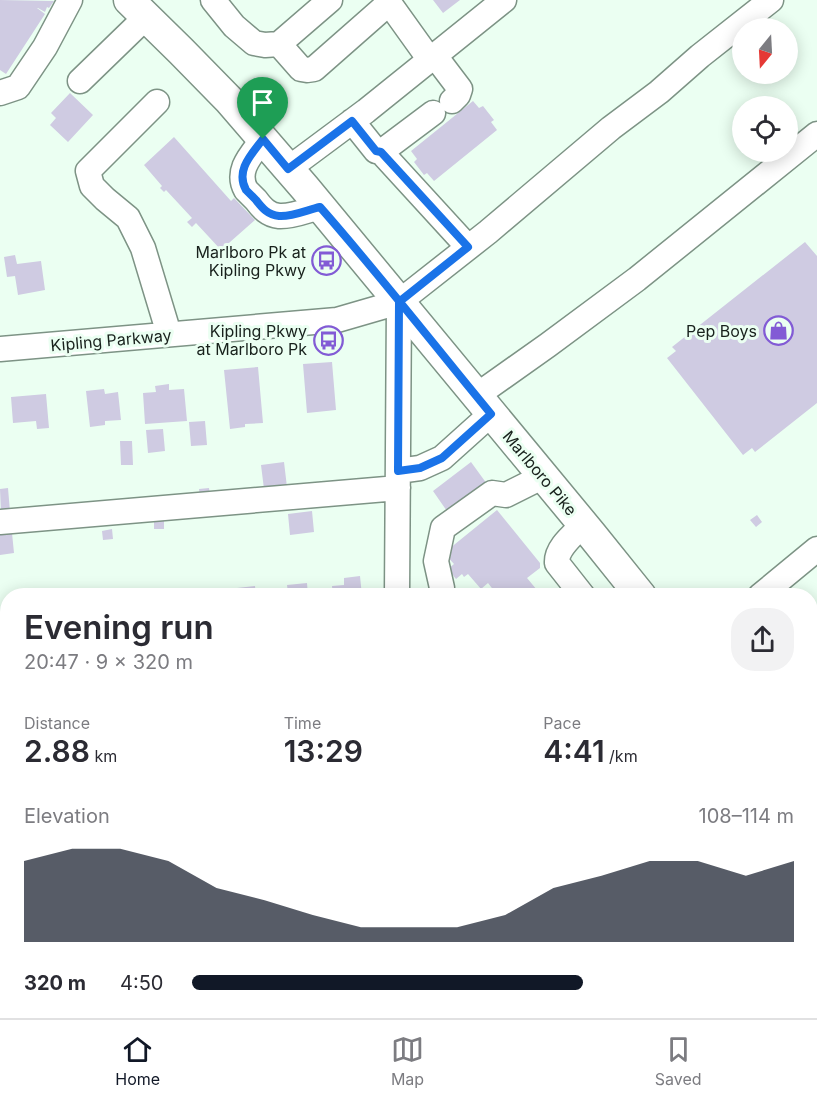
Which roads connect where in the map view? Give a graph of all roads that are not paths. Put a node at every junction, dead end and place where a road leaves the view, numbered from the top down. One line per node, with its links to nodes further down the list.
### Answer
1 (70, 0): 11 (street)
2 (330, 0): 8 (street)
3 (504, 0): 9 (street)
4 (771, 0): 19 (street)
5 (388, 2): 8 (street); 9 (street)
6 (224, 4): 8 (street)
7 (137, 8): 10 (street); 15 (main road, Marlboro Pike)
8 (279, 44)
9 (432, 58): 13 (street); 16 (street)
10 (80, 81)
11 (0, 93)
12 (157, 102): 21 (street)
13 (352, 121): 16 (street); 17 (street)
14 (817, 134): 23 (street)
15 (263, 139): 17 (main road, Marlboro Pike); 18 (street)
16 (381, 152): 19 (street)
17 (288, 169): 18 (main road, Marlboro Pike)
18 (320, 207): 20 (main road, Marlboro Pike)
19 (468, 247): 20 (street)
20 (399, 302): 21 (street, Kipling Parkway); 23 (main road, Marlboro Pike); 25 (street)
21 (169, 334): 22 (street, Kipling Parkway)
22 (0, 349)
23 (484, 405): 24 (main road, Marlboro Pike); 25 (street)
24 (544, 477): 27 (main road, Marlboro Pike); 30 (street)
25 (398, 480): 26 (street); 29 (street)
26 (0, 522)
27 (583, 525): 31 (street); 32 (main road, Marlboro Pike)
28 (817, 549): 33 (street)
29 (397, 588)
30 (442, 588)
31 (577, 588)
32 (634, 588)
33 (770, 588)

